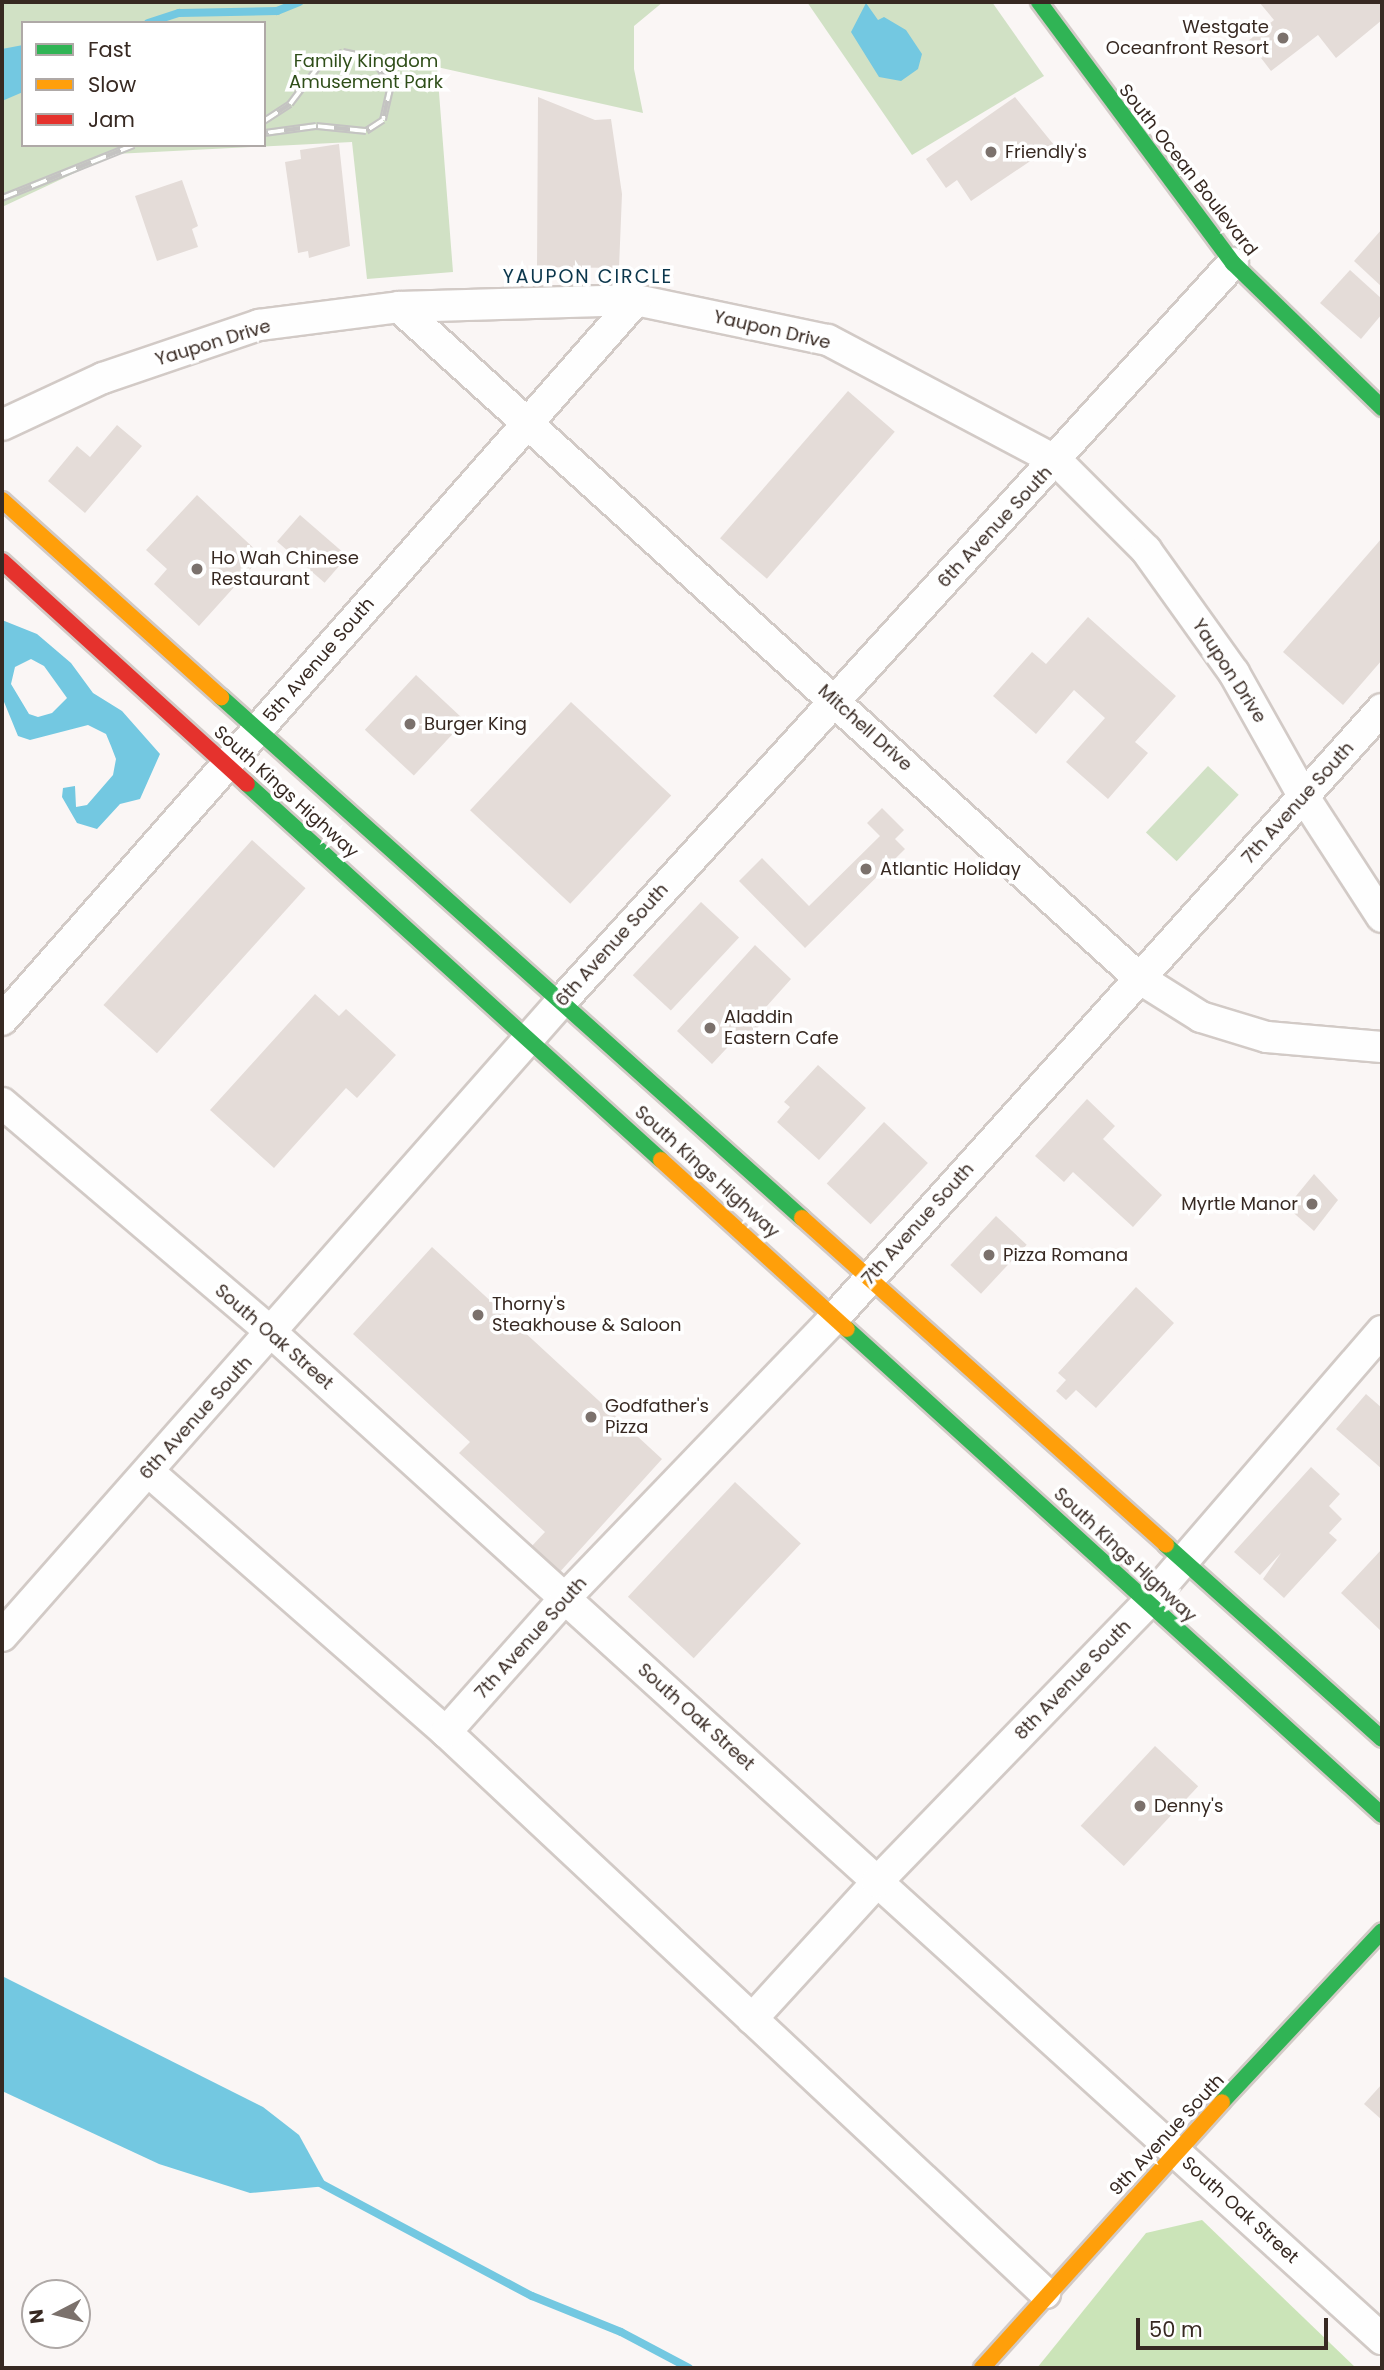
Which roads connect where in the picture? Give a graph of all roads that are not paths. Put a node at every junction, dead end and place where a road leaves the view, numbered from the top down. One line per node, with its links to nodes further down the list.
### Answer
1 (1038, 2): 2 (main road, South Ocean Boulevard)
2 (1233, 263): 5 (main road, South Ocean Boulevard); 8 (street, 6th Avenue South)
3 (636, 300): 4 (street, Yaupon Drive); 7 (street, 5th Avenue South); 8 (street, Yaupon Drive)
4 (399, 307): 6 (street, Yaupon Drive); 7 (street, Mitchell Drive)
5 (1382, 408)
6 (2, 425)
7 (526, 425): 11 (street, Mitchell Drive); 13 (street, 5th Avenue South)
8 (1057, 461): 11 (street, 6th Avenue South); 15 (street, Yaupon Drive)
9 (2, 500): 13 (main road, South Kings Highway)
10 (2, 561): 14 (main road, South Kings Highway)
11 (833, 699): 17 (street, Mitchell Drive); 18 (street, 6th Avenue South)
12 (1382, 709): 15 (street, 7th Avenue South)
13 (258, 730): 14 (street, 5th Avenue South); 18 (main road, South Kings Highway)
14 (227, 765): 19 (street, 5th Avenue South); 20 (main road, South Kings Highway)
15 (1304, 797): 16 (street, Yaupon Drive); 17 (street, 7th Avenue South)
16 (1382, 918)
17 (1139, 978): 21 (street, Mitchell Drive); 23 (street, 7th Avenue South)
18 (561, 1002): 20 (street, 6th Avenue South); 23 (main road, South Kings Highway)
19 (2, 1020)
20 (530, 1038): 24 (main road, South Kings Highway); 26 (street, 6th Avenue South)
21 (1382, 1047)
22 (2, 1103): 26 (street, South Oak Street)
23 (870, 1277): 24 (street, 7th Avenue South); 28 (main road, South Kings Highway)
24 (836, 1315): 29 (street, 7th Avenue South); 30 (main road, South Kings Highway)
25 (1382, 1331): 28 (street, 8th Avenue South)
26 (272, 1333): 27 (street, 6th Avenue South); 29 (street, South Oak Street)
27 (149, 1472): 31 (street, 6th Avenue South); 32 (street)
28 (1181, 1561): 30 (street, 8th Avenue South); 33 (main road, South Kings Highway)
29 (565, 1598): 32 (street, 7th Avenue South); 35 (street, South Oak Street)
30 (1148, 1602): 34 (main road, South Kings Highway); 35 (street, 8th Avenue South)
31 (2, 1636)
32 (446, 1732): 37 (street)
33 (1382, 1739)
34 (1382, 1815)
35 (877, 1882): 37 (street, 8th Avenue South); 38 (street, South Oak Street)
36 (1382, 1931): 38 (main road, 9th Avenue South)
37 (752, 2019): 39 (street)
38 (1177, 2152): 39 (main road, 9th Avenue South); 40 (street, South Oak Street)
39 (1045, 2293): 41 (main road, 9th Avenue South)
40 (1382, 2339)
41 (982, 2368)

